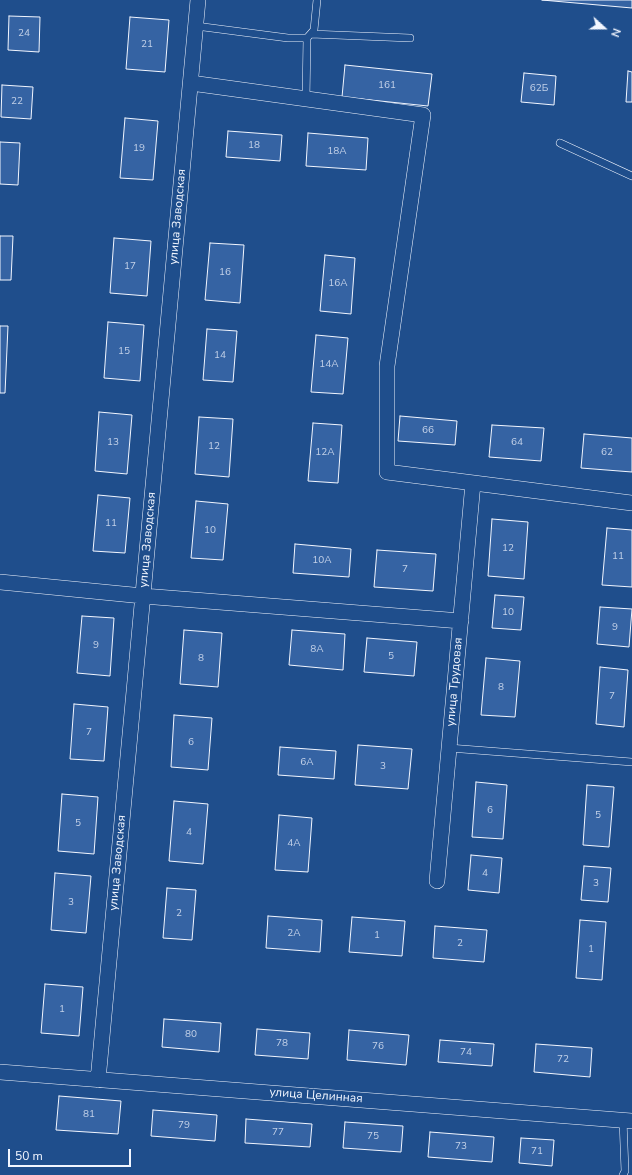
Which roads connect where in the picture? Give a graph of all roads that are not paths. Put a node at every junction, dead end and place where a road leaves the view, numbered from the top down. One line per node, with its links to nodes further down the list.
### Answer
1 (198, 0): 3 (street, улица Заводская)
2 (317, 0): 4 (lane)
3 (196, 26): 4 (lane); 6 (street, улица Заводская)
4 (309, 36): 5 (lane); 7 (lane)
5 (410, 38)
6 (190, 83): 7 (street); 13 (street, улица Заводская)
7 (306, 99): 10 (street)
8 (560, 143): 9 (lane)
9 (632, 176)
10 (473, 483): 11 (street); 14 (street, улица Трудовая)
11 (632, 504)
12 (0, 582): 13 (street)
13 (143, 596): 14 (street); 19 (street, улица Заводская)
14 (461, 621): 15 (street, улица Трудовая)
15 (449, 748): 16 (lane); 17 (street, улица Трудовая)
16 (632, 762)
17 (437, 881)
18 (0, 1072): 19 (street, улица Целинная)
19 (98, 1080): 20 (street, улица Целинная)
20 (627, 1120): 21 (lane)
21 (624, 1174)

